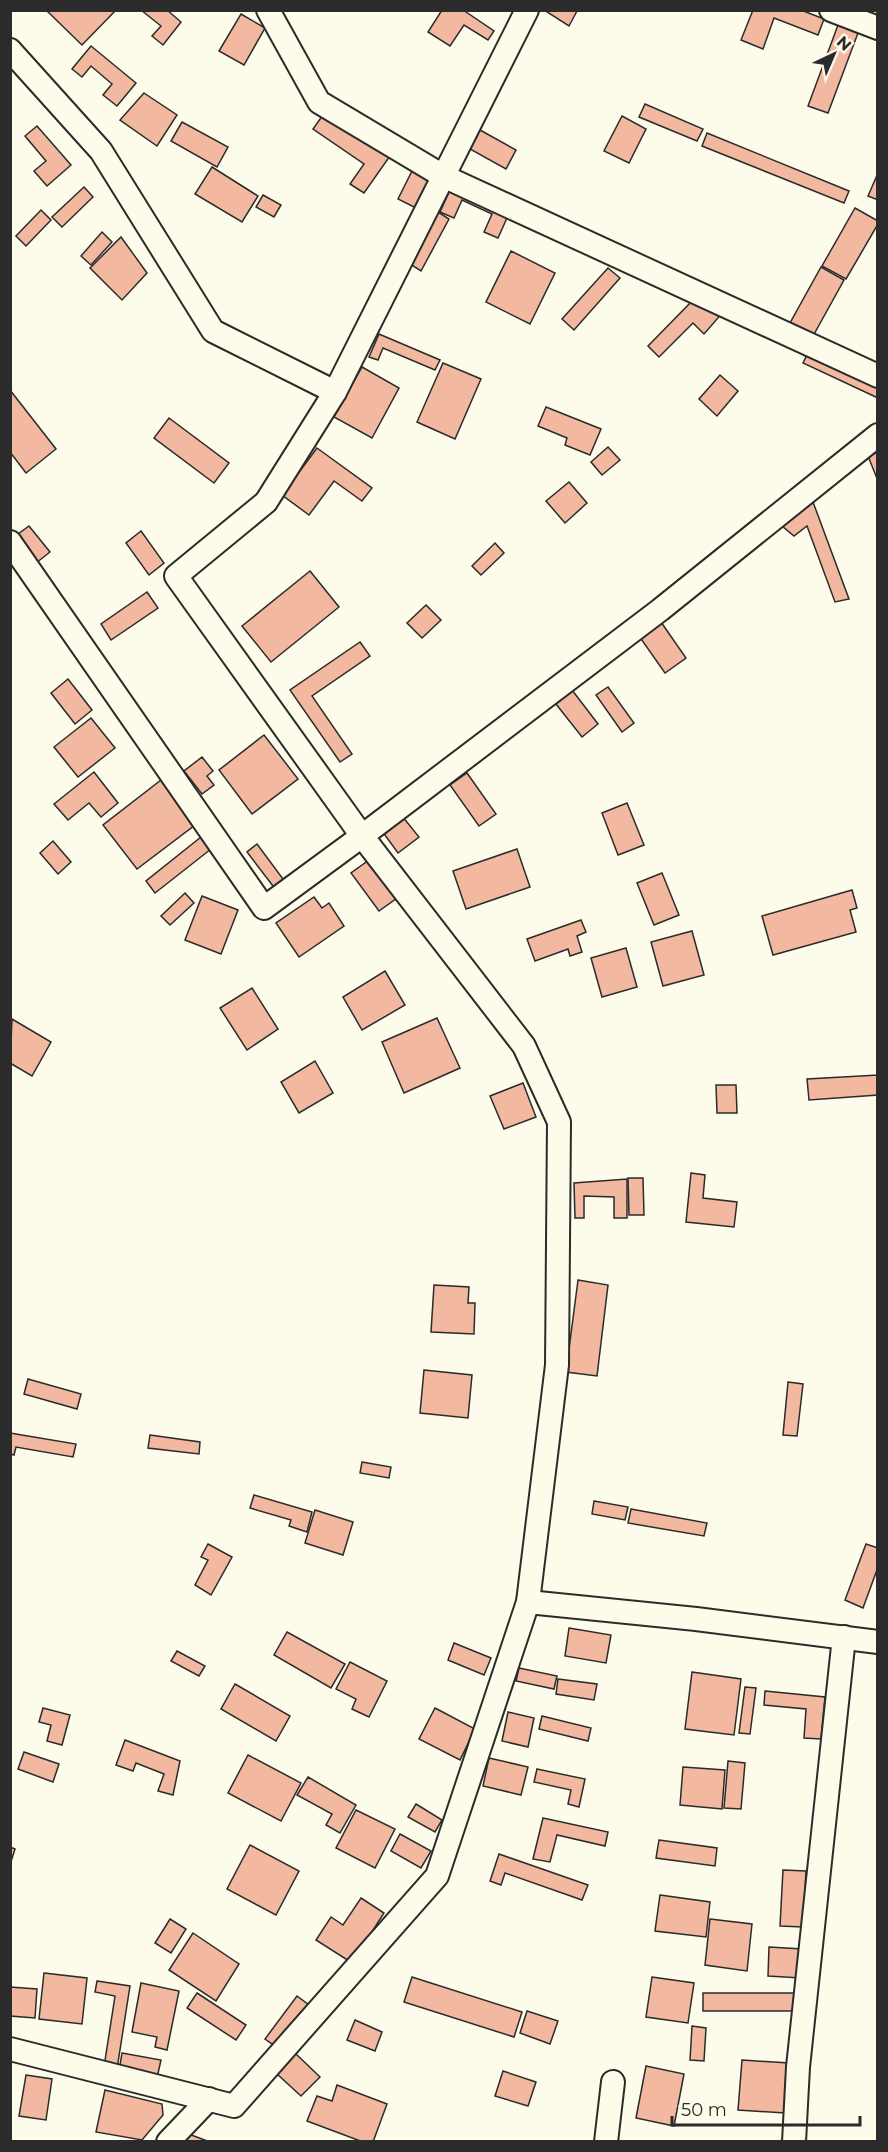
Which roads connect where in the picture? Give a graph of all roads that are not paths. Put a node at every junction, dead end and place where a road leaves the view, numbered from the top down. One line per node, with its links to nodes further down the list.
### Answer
1 (268, 10): 6 (street)
2 (527, 10): 6 (street)
3 (831, 10): 4 (street)
4 (878, 28)
5 (10, 50): 8 (street)
6 (443, 176): 7 (street); 8 (street)
7 (878, 376)
8 (335, 392): 11 (street)
9 (878, 435): 11 (street)
10 (10, 542): 11 (street)
11 (362, 836): 12 (street)
12 (528, 1602): 13 (street); 17 (street)
13 (844, 1637): 14 (street); 20 (street)
14 (878, 1642)
15 (10, 2049): 17 (street)
16 (613, 2082): 19 (street)
17 (209, 2099): 18 (street)
18 (168, 2142)
19 (606, 2142)
20 (794, 2142)

